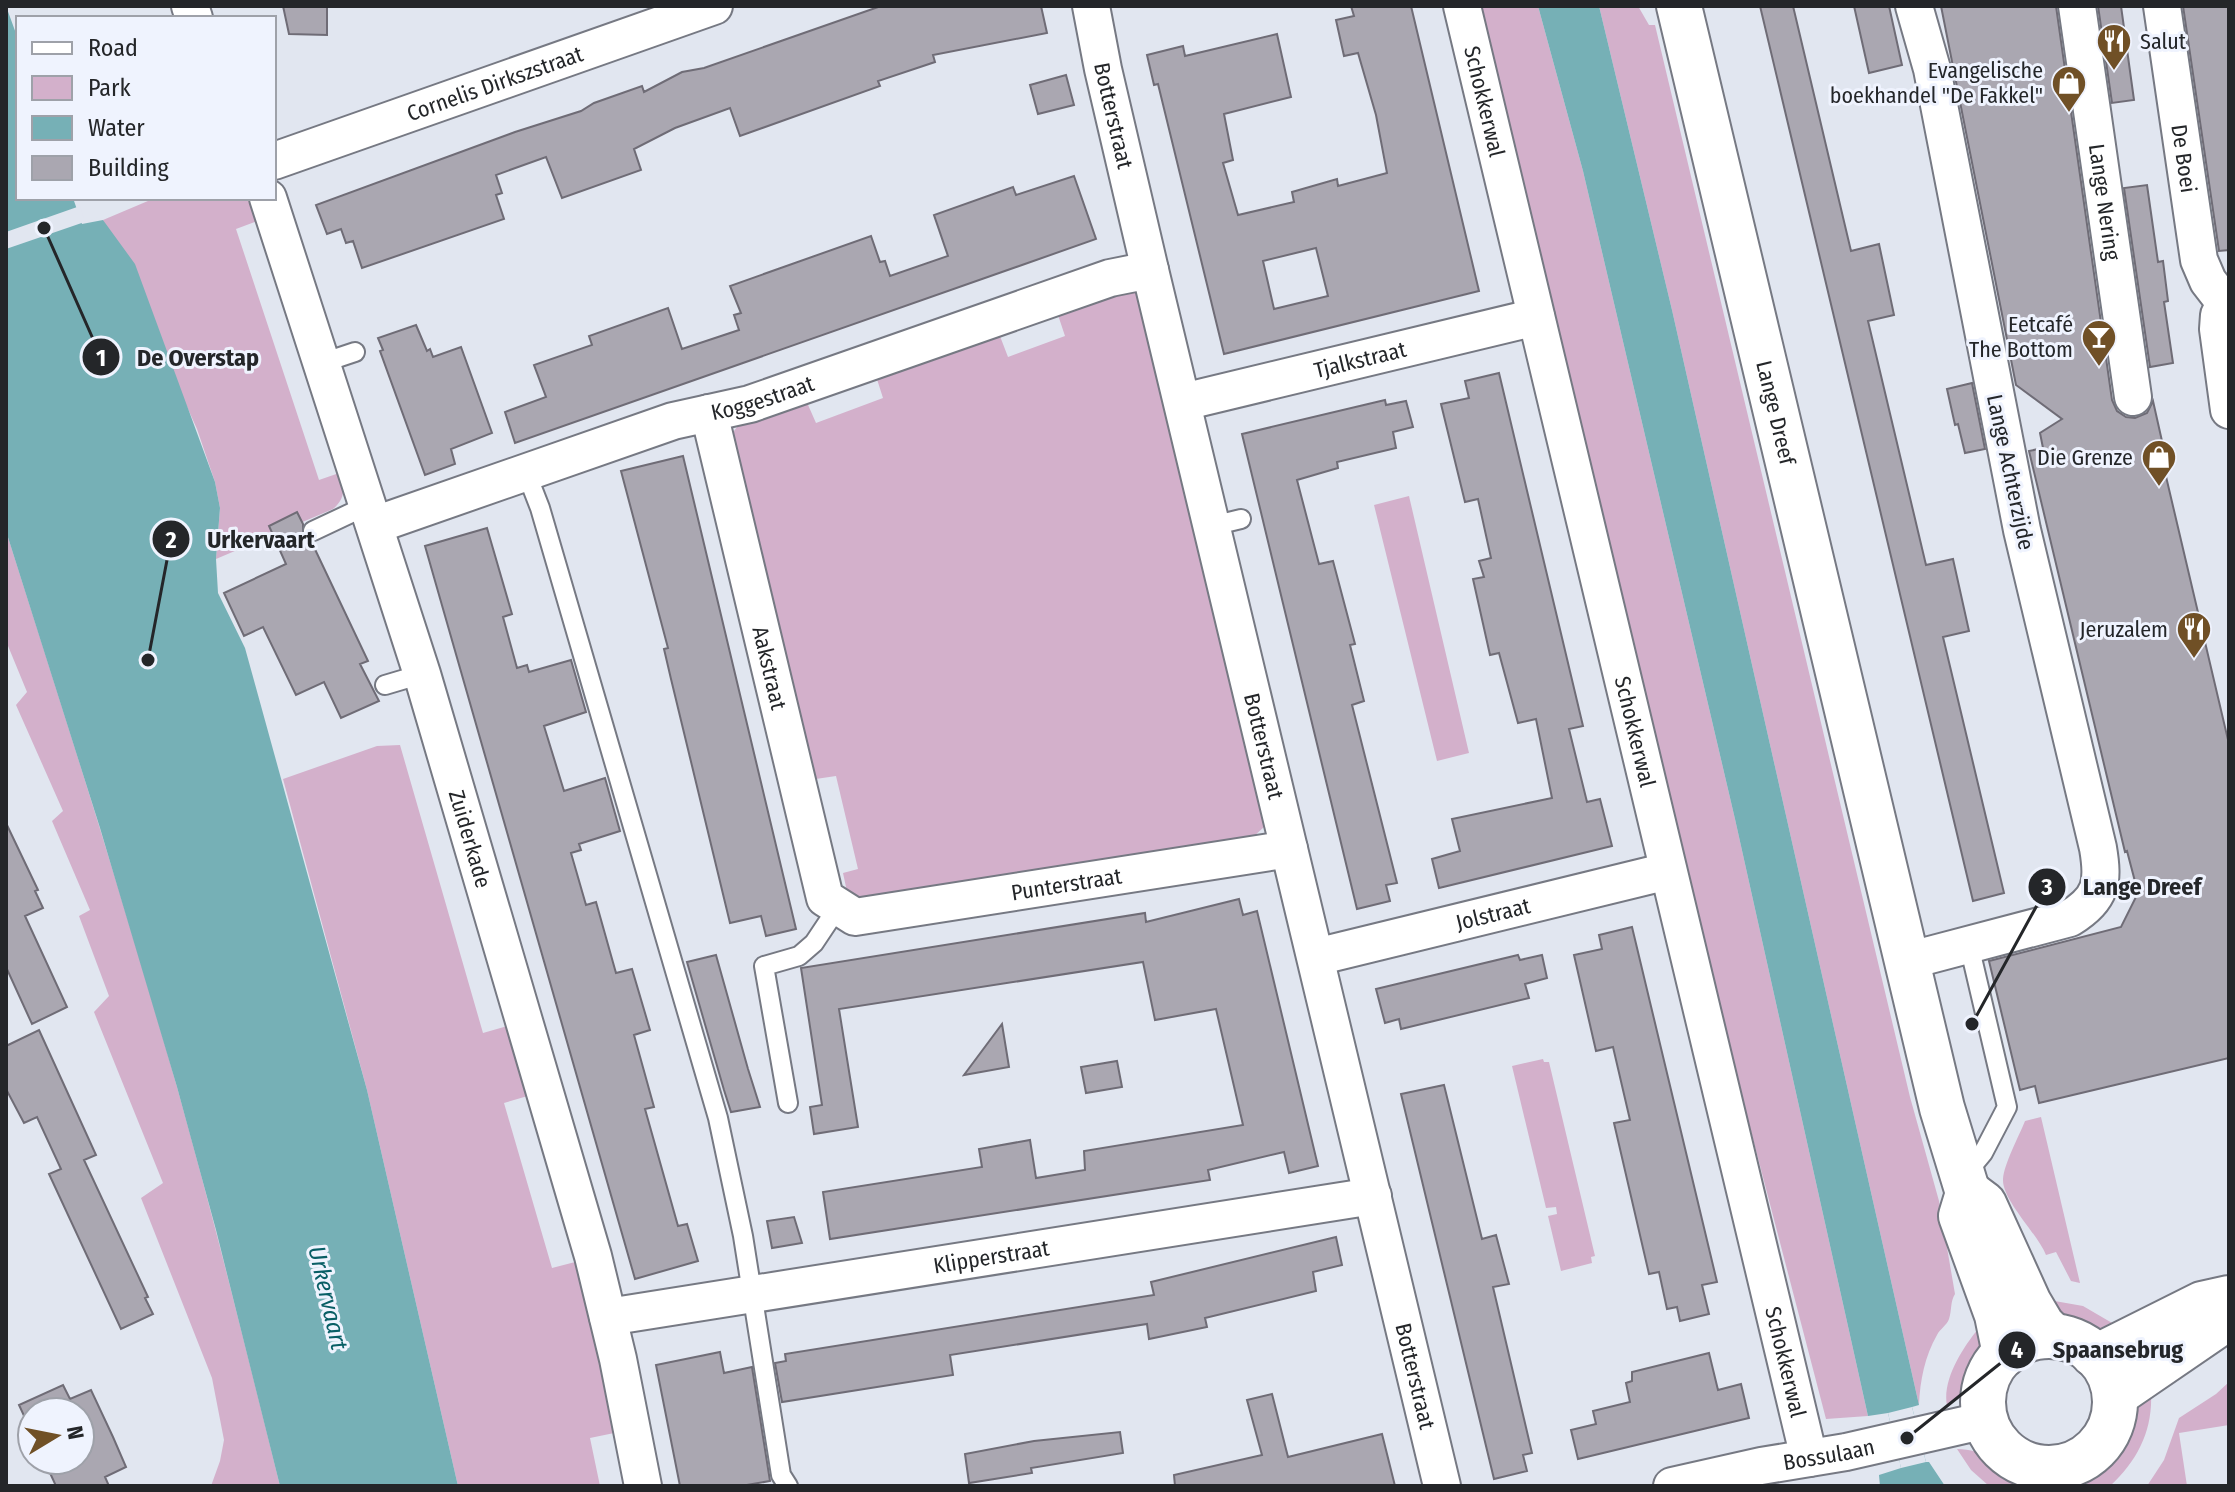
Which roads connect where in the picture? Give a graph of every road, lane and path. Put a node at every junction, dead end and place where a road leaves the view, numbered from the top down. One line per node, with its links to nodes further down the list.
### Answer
1 (714, 6): 8 (street, Cornelis Dirkszstraat)
2 (1091, 6): 10 (street, Botterstraat)
3 (1462, 6): 12 (street, Schokkerwal)
4 (1679, 6): 27 (main road, Lange Dreef)
5 (1914, 6): 25 (street, Lange Achterzijde)
6 (2077, 6): 14 (street, Lange Nering)
7 (2162, 6): 11 (street, De Boei)
8 (276, 160)
9 (269, 200): 18 (street, Zuiderkade)
10 (1150, 270): 15 (street, Botterstraat); 16 (street, Koggestraat)
11 (2227, 301): 13 (street, De Boei)
12 (1536, 317): 15 (street, Tjalkstraat); 23 (street, Schokkerwal)
13 (2227, 394)
14 (2133, 397)
15 (1183, 402): 22 (street, Botterstraat)
16 (709, 413): 17 (street, Koggestraat); 24 (street, Aakstraat)
17 (526, 472): 18 (street, Koggestraat); 31 (lane)
18 (372, 515): 19 (lane); 20 (street, Zuiderkade)
19 (313, 531)
20 (422, 674): 21 (lane); 33 (street, Zuiderkade)
21 (385, 685)
22 (1289, 849): 24 (street, Punterstraat); 26 (street, Botterstraat)
23 (1668, 871): 26 (street, Jolstraat); 40 (street, Schokkerwal)
24 (842, 909): 28 (lane)
25 (1969, 945): 27 (street); 29 (lane)
26 (1316, 957): 30 (street, Botterstraat)
27 (1907, 961): 29 (main road, Lange Dreef)
28 (788, 1103)
29 (1965, 1186): 35 (main road, Lange Dreef); 36 (main road, Lange Dreef)
30 (1373, 1196): 31 (street, Klipperstraat); 45 (street, Botterstraat)
31 (753, 1295): 33 (street, Klipperstraat); 44 (lane)
32 (2229, 1298): 37 (main road)
33 (608, 1317): 43 (street, Zuiderkade)
34 (2229, 1317): 38 (main road)
35 (2053, 1336): 36 (main road); 37 (main road)
36 (2005, 1354): 39 (main road)
37 (2093, 1354): 38 (main road)
38 (2115, 1395): 41 (main road)
39 (1986, 1420): 40 (street, Bossulaan); 42 (main road)
40 (1809, 1458): 46 (street, Bossulaan)
41 (2075, 1474): 42 (main road)
42 (2032, 1475)
43 (643, 1486)
44 (788, 1486)
45 (1442, 1486)
46 (1672, 1486)

